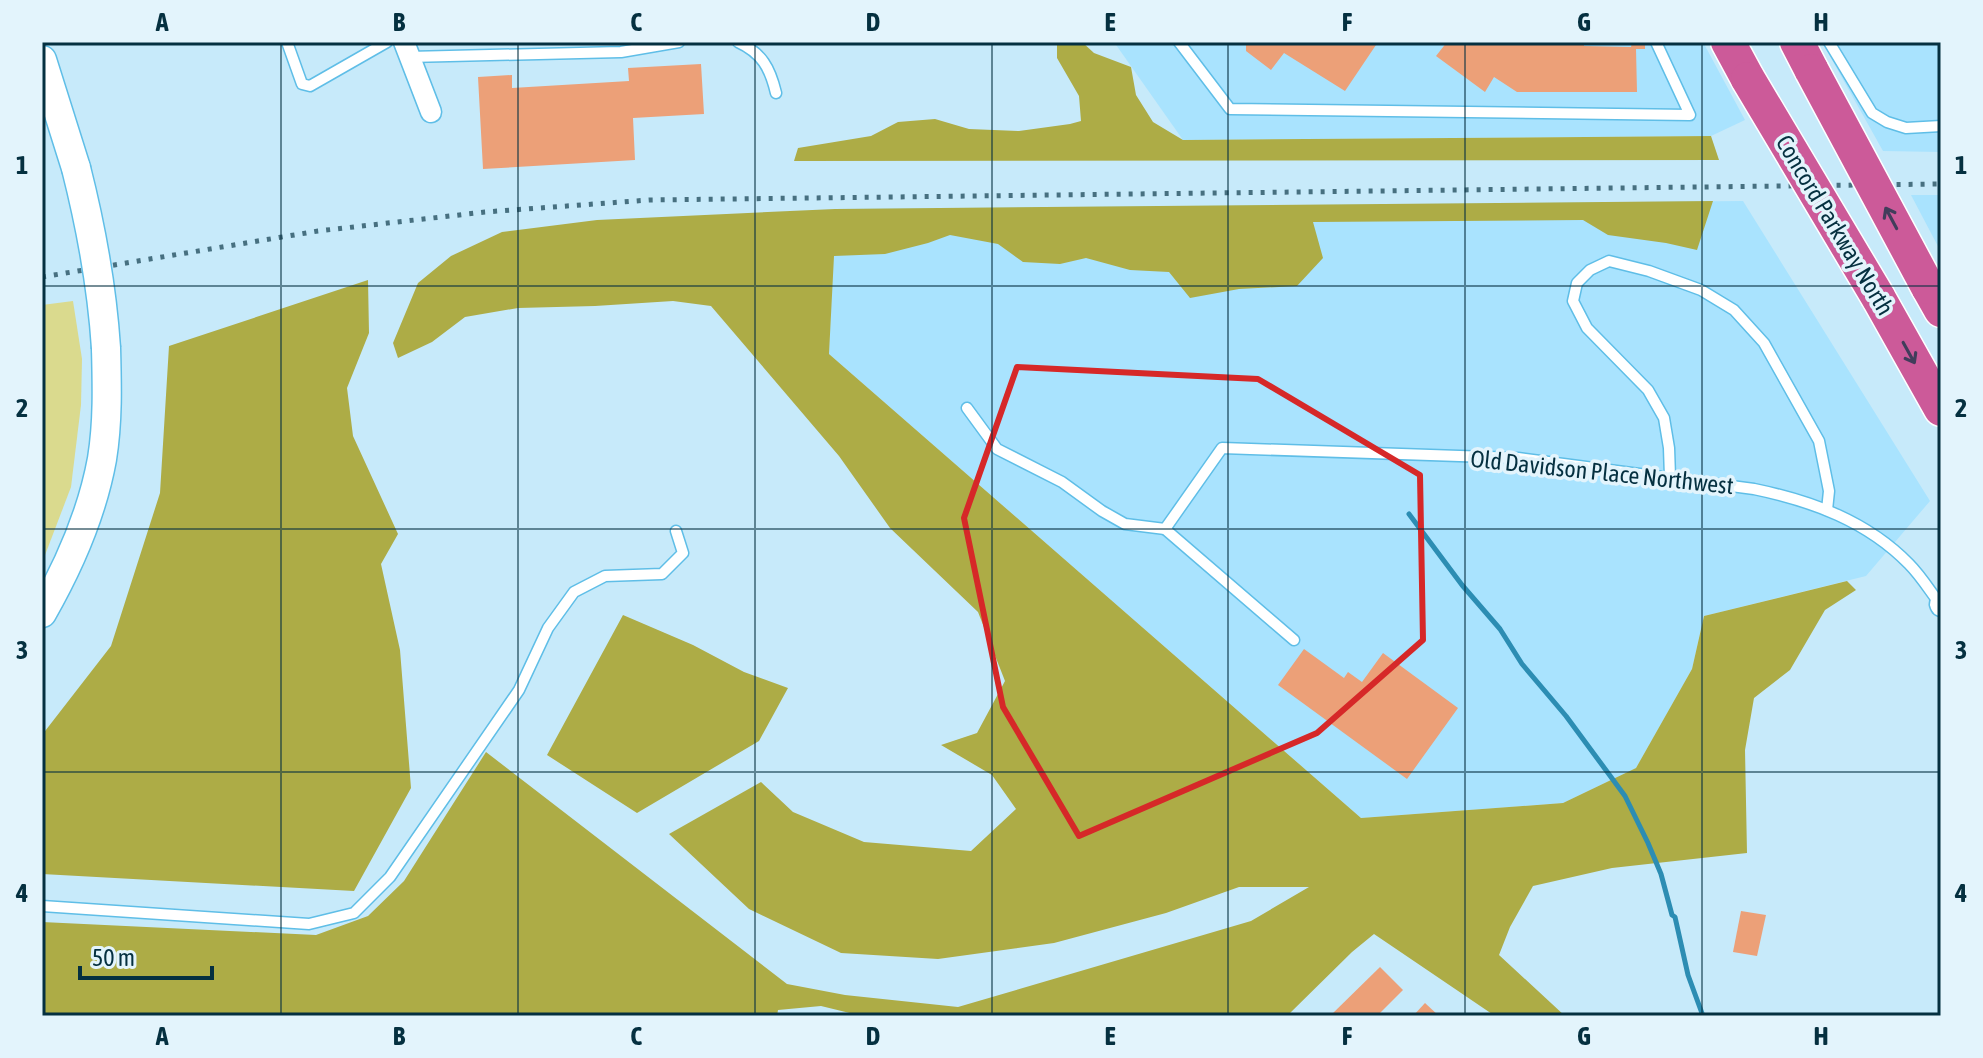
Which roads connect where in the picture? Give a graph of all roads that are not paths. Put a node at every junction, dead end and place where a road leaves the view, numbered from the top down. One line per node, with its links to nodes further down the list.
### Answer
1 (287, 42): 2 (lane)
2 (387, 42)
3 (679, 42): 8 (lane)
4 (1179, 42): 5 (lane)
5 (1656, 42)
6 (1728, 42): 18 (highway, Concord Parkway North, one-way to 18, bridge)
7 (741, 43): 12 (lane)
8 (406, 49): 13 (street)
9 (1813, 52): 15 (lane); 16 (highway, Concord Parkway North, one-way to 9, bridge)
10 (42, 60): 14 (main road)
11 (42, 92): 14 (main road)
12 (776, 93)
13 (431, 112)
14 (61, 122): 24 (main road, bridge)
15 (1941, 126)
16 (1935, 298)
17 (967, 408): 21 (lane)
18 (1941, 409)
19 (1670, 477): 20 (lane, Old Davidson Place Northwest); 20 (lane); 21 (lane, Old Davidson Place Northwest)
20 (1827, 510): 23 (lane, Old Davidson Place Northwest)
21 (1165, 529): 25 (lane)
22 (676, 531): 26 (lane)
23 (1941, 605)
24 (42, 613)
25 (1294, 640)
26 (42, 906)

